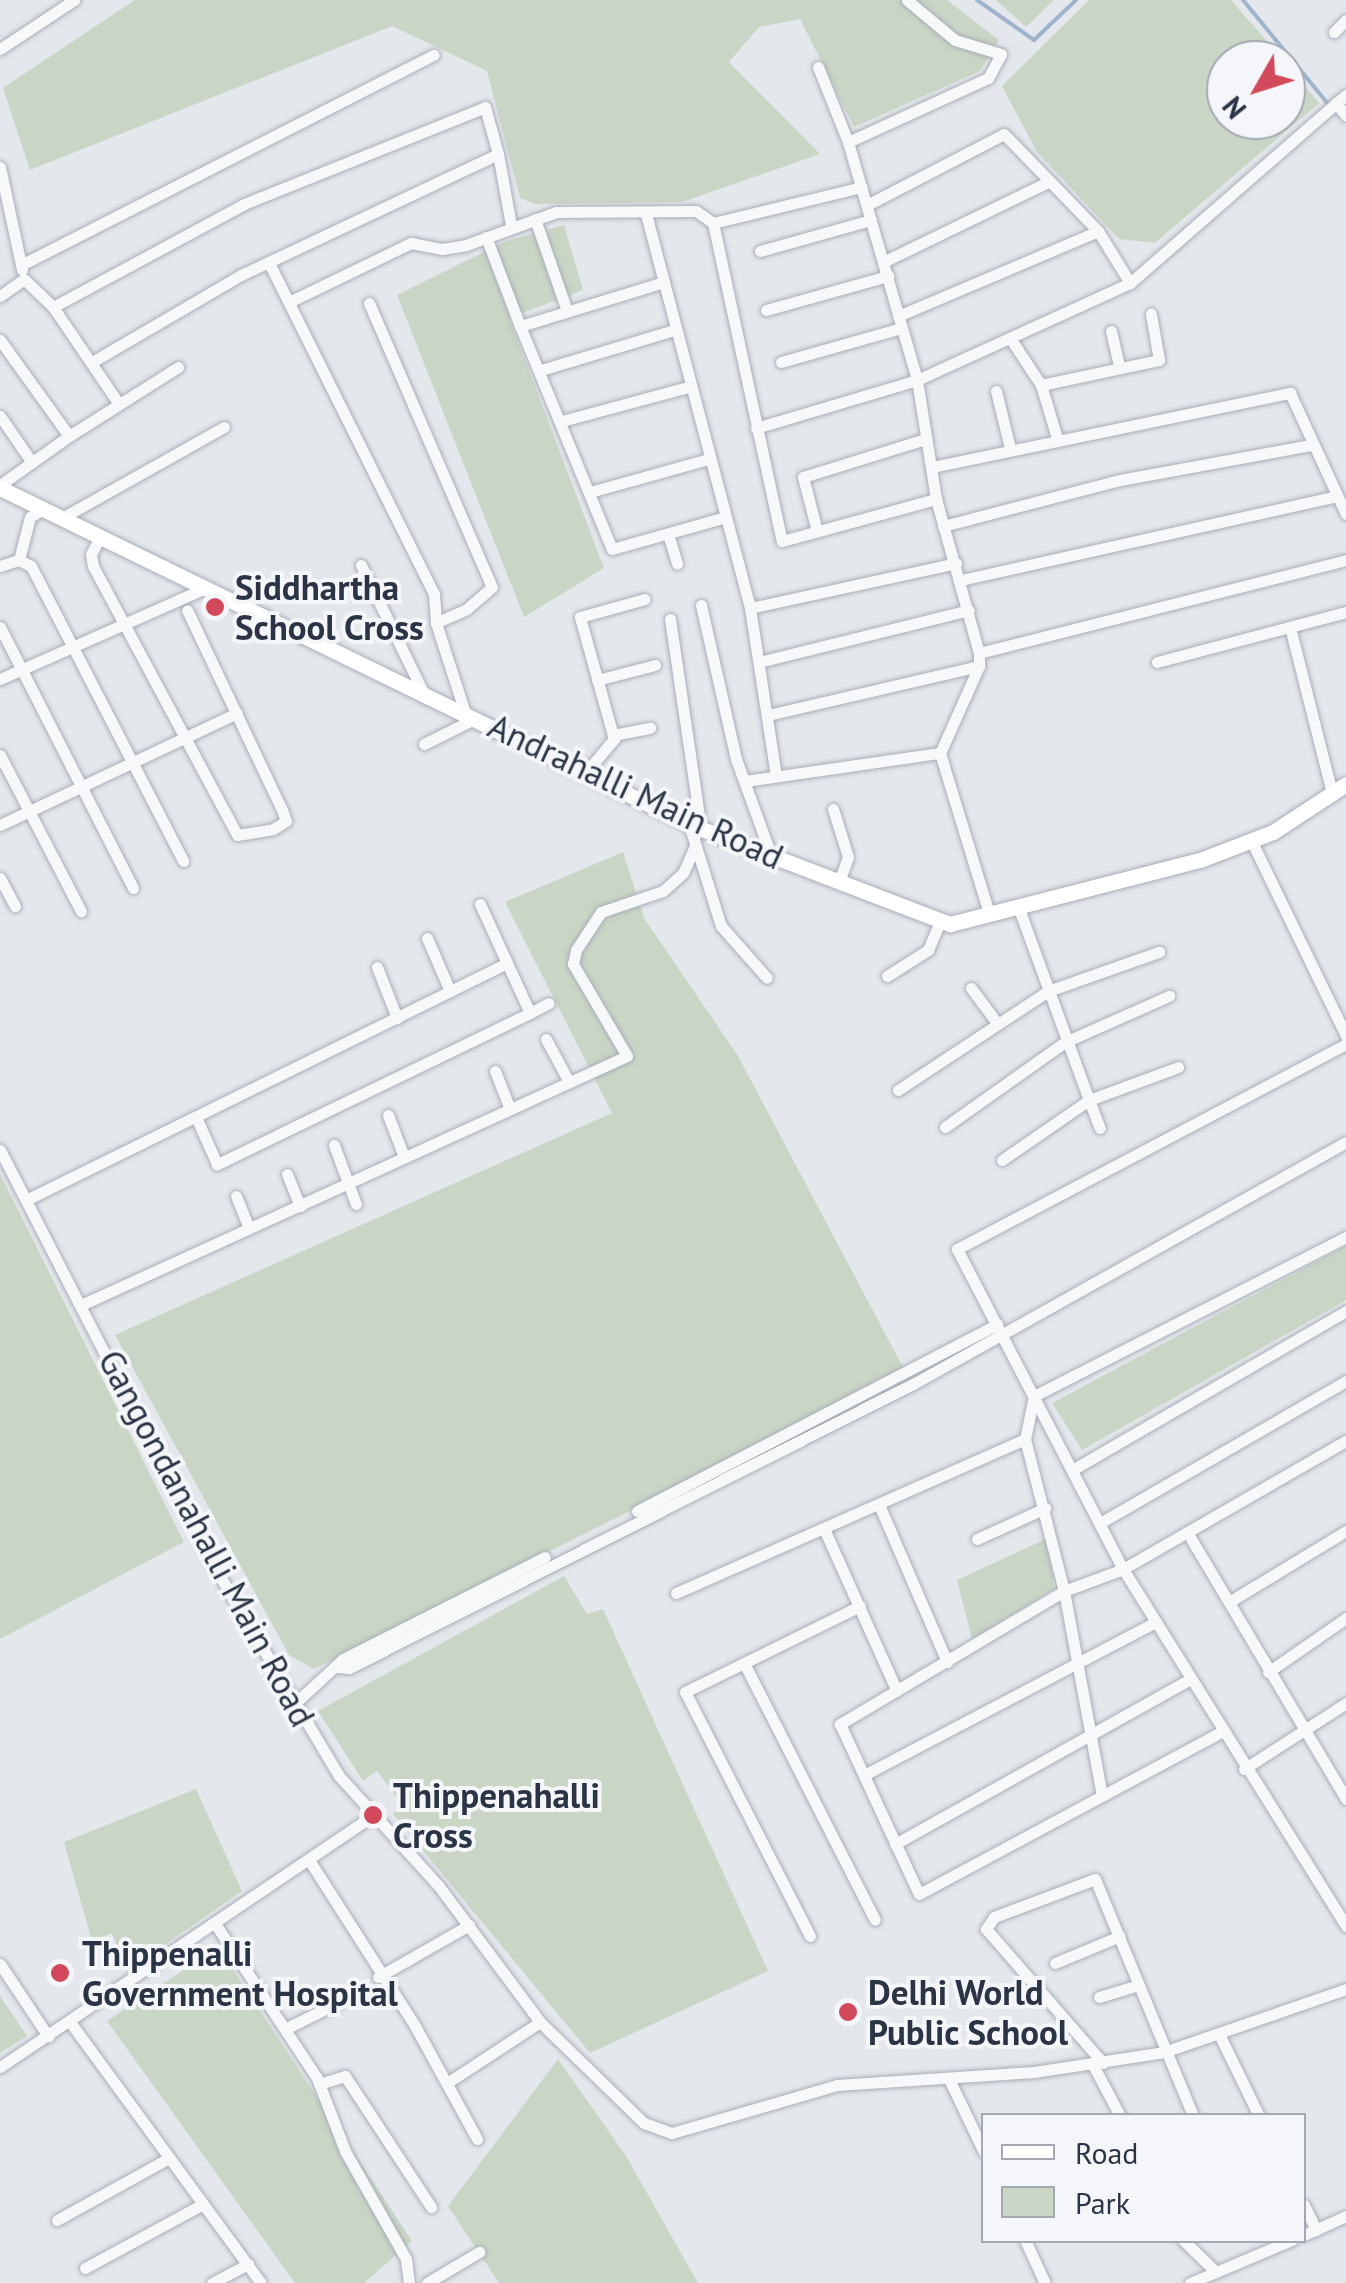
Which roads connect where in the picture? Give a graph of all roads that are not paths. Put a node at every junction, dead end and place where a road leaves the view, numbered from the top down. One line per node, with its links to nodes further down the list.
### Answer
1 (74, 0): 5 (street)
2 (908, 0): 10 (street)
3 (1346, 20): 4 (street)
4 (1334, 32)
5 (0, 49)
6 (434, 55): 27 (street)
7 (818, 67): 10 (street)
8 (1341, 99): 9 (street); 30 (street)
9 (1346, 116)
10 (848, 142): 14 (street)
11 (498, 154): 21 (street); 26 (street); 34 (street)
12 (0, 167): 15 (street)
13 (1046, 183): 16 (street); 22 (street); 25 (street)
14 (862, 187): 16 (street); 20 (street)
15 (2, 189): 27 (street)
16 (866, 204): 19 (street)
17 (646, 214): 18 (street); 20 (street); 29 (street)
18 (535, 218): 21 (street); 36 (street)
19 (871, 220): 24 (street); 25 (street)
20 (713, 223): 57 (street)
21 (511, 226): 23 (street)
22 (1098, 231): 30 (street); 38 (street)
23 (486, 237): 32 (street); 39 (street)
24 (760, 251)
25 (884, 262): 28 (street)
26 (269, 263): 32 (street); 44 (street)
27 (23, 272): 31 (street); 34 (street)
28 (888, 276): 35 (street); 38 (street)
29 (664, 282): 36 (street); 40 (street)
30 (1130, 283): 42 (street)
31 (0, 296)
32 (289, 302): 94 (street)
33 (369, 303): 94 (street)
34 (53, 307): 44 (street)
35 (766, 310)
36 (567, 311): 39 (street)
37 (1151, 314): 47 (street)
38 (900, 322): 45 (street); 49 (street)
39 (520, 326): 48 (street)
40 (674, 330): 48 (street); 51 (street)
41 (1111, 331): 47 (street)
42 (1010, 338): 49 (street); 50 (street)
43 (0, 340): 58 (street)
44 (92, 362): 53 (street)
45 (781, 362)
46 (178, 367): 53 (street)
47 (1119, 367): 50 (street)
48 (542, 370): 55 (street)
49 (917, 380): 57 (street); 60 (street)
50 (1041, 385): 59 (street)
51 (688, 386): 55 (street); 63 (street)
52 (996, 392): 62 (street)
53 (119, 404): 58 (street)
54 (0, 416): 64 (street)
55 (562, 421): 67 (street)
56 (224, 427): 73 (street)
57 (756, 428): 75 (street)
58 (69, 436): 64 (street)
59 (1057, 438): 61 (street); 62 (street)
60 (926, 439): 65 (street); 75 (street)
61 (1311, 445): 68 (street); 74 (street)
62 (1010, 448): 65 (street)
63 (708, 459): 67 (street); 72 (street)
64 (31, 461): 66 (street)
65 (932, 467): 69 (street)
66 (0, 486): 70 (main road, Andrahalli Main Road)
67 (590, 492): 76 (street)
68 (1337, 496): 71 (street); 84 (street)
69 (936, 499): 74 (street); 75 (street)
70 (42, 510): 73 (main road, Andrahalli Main Road); 78 (street)
71 (1346, 514)
72 (722, 518): 76 (street); 88 (street)
73 (60, 519): 77 (main road, Andrahalli Main Road)
74 (943, 526): 80 (street)
75 (816, 531)
76 (668, 534): 81 (street)
77 (99, 539): 85 (main road, Andrahalli Main Road); 93 (street)
78 (19, 560): 83 (street); 97 (street)
79 (1346, 560): 98 (street)
80 (956, 563): 84 (street); 88 (street)
81 (676, 564)
82 (361, 565): 105 (street)
83 (0, 566)
84 (961, 580): 90 (street)
85 (201, 590): 93 (street); 105 (main road, Andrahalli Main Road)
86 (645, 599): 104 (street)
87 (701, 605): 118 (street)
88 (750, 608): 99 (street)
89 (187, 610): 106 (street)
90 (969, 610): 98 (street); 99 (street)
91 (1346, 612): 95 (street)
92 (670, 619): 124 (street)
93 (123, 624): 97 (street); 111 (street)
94 (436, 624): 107 (street)
95 (1290, 626): 100 (street); 120 (street)
96 (0, 627): 102 (street)
97 (70, 647): 102 (street); 115 (street)
98 (979, 659): 108 (street); 113 (street)
99 (758, 662): 108 (street)
100 (1156, 662)
101 (655, 665): 104 (street)
102 (21, 669): 103 (street); 119 (street)
103 (0, 678)
104 (597, 680): 110 (street)
105 (424, 694): 107 (main road, Andrahalli Main Road)
106 (237, 713): 111 (street); 111 (street)
107 (470, 715): 112 (street); 116 (main road, Andrahalli Main Road)
108 (768, 715): 117 (street)
109 (650, 728): 110 (street)
110 (613, 736): 116 (street)
111 (180, 738): 115 (street)
112 (424, 744)
113 (940, 753): 117 (street); 136 (street)
114 (0, 756): 122 (street)
115 (130, 761): 119 (street); 128 (street)
116 (587, 772): 124 (main road, Andrahalli Main Road)
117 (776, 776): 118 (street)
118 (744, 781): 127 (street)
119 (78, 785): 122 (street); 131 (street)
120 (1339, 788): 125 (main road)
121 (833, 809): 130 (street)
122 (28, 810): 123 (street); 135 (street)
123 (0, 826)
124 (695, 826): 126 (street); 127 (main road, Andrahalli Main Road)
125 (1251, 840): 134 (main road); 152 (street)
126 (695, 846): 143 (street); 158 (street)
127 (771, 856): 130 (main road, Andrahalli Main Road)
128 (184, 861)
129 (0, 878): 133 (street)
130 (839, 882): 137 (main road, Andrahalli Main Road)
131 (133, 888)
132 (480, 904): 140 (street)
133 (15, 906)
134 (1018, 906): 136 (main road); 145 (street)
135 (81, 911)
136 (989, 913): 137 (main road)
137 (940, 922): 142 (street)
138 (427, 938): 146 (street)
139 (1159, 952): 145 (street)
140 (507, 963): 146 (street); 149 (street)
141 (377, 967): 150 (street)
142 (887, 976)
143 (766, 978)
144 (971, 988): 151 (street)
145 (1048, 991): 151 (street); 154 (street)
146 (450, 992): 150 (street)
147 (1169, 996): 154 (street)
148 (549, 1003): 149 (street)
149 (530, 1012): 163 (street)
150 (397, 1018): 163 (street)
151 (997, 1024): 159 (street)
152 (1346, 1036)
153 (546, 1038): 158 (street)
154 (1065, 1042): 160 (street); 164 (street)
155 (1346, 1044): 181 (street)
156 (1178, 1067): 160 (street)
157 (495, 1070): 161 (street)
158 (569, 1082): 161 (street)
159 (898, 1090)
160 (1089, 1100): 165 (street); 170 (street)
161 (510, 1109): 169 (street)
162 (388, 1114): 169 (street)
163 (196, 1117): 174 (street)
164 (945, 1127)
165 (1100, 1128)
166 (1346, 1142): 181 (street)
167 (334, 1145): 172 (street)
168 (0, 1150): 174 (street, Gangondanahalli Main Road)
169 (404, 1157): 172 (street)
170 (1002, 1160)
171 (288, 1174): 176 (street)
172 (348, 1184): 175 (street); 176 (street)
173 (236, 1196): 177 (street)
174 (26, 1200): 179 (street, Gangondanahalli Main Road)
175 (356, 1204)
176 (300, 1206): 177 (street)
177 (249, 1228): 179 (street)
178 (1346, 1237): 183 (street)
179 (81, 1304): 208 (street, Gangondanahalli Main Road)
180 (1346, 1311): 186 (street)
181 (1000, 1329): 183 (street); 208 (street)
182 (1346, 1381): 189 (street)
183 (1034, 1396): 184 (street); 186 (street)
184 (1026, 1439): 187 (street); 188 (street)
185 (1346, 1441): 192 (street)
186 (1072, 1470): 189 (street)
187 (880, 1507): 190 (street); 201 (street)
188 (1044, 1508): 193 (street); 195 (street)
189 (1100, 1523): 194 (street)
190 (825, 1531): 196 (street); 198 (street)
191 (1346, 1531): 197 (street)
192 (1188, 1532): 194 (street); 197 (street)
193 (977, 1539)
194 (1123, 1569): 195 (street); 200 (street)
195 (1064, 1591): 201 (street); 202 (street)
196 (676, 1592)
197 (1229, 1602): 204 (street)
198 (860, 1606): 203 (street); 206 (street)
199 (1346, 1618): 204 (street)
200 (1154, 1622): 202 (street); 205 (street)
201 (947, 1662): 206 (street)
202 (1078, 1662): 209 (street); 213 (street)
203 (744, 1663): 220 (street); 224 (street)
204 (1268, 1672): 211 (street)
205 (1190, 1680): 209 (street); 210 (street)
206 (897, 1691): 213 (street)
207 (1346, 1703): 211 (street)
208 (293, 1705): 217 (street, Gangondanahalli Main Road)
209 (1092, 1731): 215 (street); 218 (street)
210 (1221, 1732): 212 (street); 215 (street)
211 (1304, 1732): 212 (street); 214 (street)
212 (1244, 1770): 223 (street)
213 (864, 1775): 218 (street)
214 (1342, 1784): 216 (street)
215 (1102, 1796): 218 (street)
216 (1346, 1799)
217 (373, 1816): 219 (street); 222 (street, Gangondanahalli Main Road)
218 (895, 1844)
219 (309, 1860): 221 (street); 228 (street)
220 (875, 1920)
221 (216, 1925): 233 (street); 235 (street)
222 (469, 1925): 228 (street); 234 (street, Gangondanahalli Main Road)
223 (1346, 1926)
224 (810, 1936)
225 (1120, 1936): 226 (street); 229 (street); 239 (street)
226 (1055, 1962)
227 (0, 1964): 237 (street)
228 (378, 1977): 242 (street)
229 (1138, 1985): 231 (street); 238 (street)
230 (1346, 1989): 236 (street, Gangondanahalli Main Road)
231 (1098, 1997)
232 (345, 1998): 235 (street)
233 (70, 2022): 237 (street); 249 (street)
234 (540, 2022): 241 (street, Gangondanahalli Main Road); 242 (street)
235 (285, 2030): 243 (street)
236 (1219, 2034): 238 (street, Gangondanahalli Main Road); 246 (street)
237 (48, 2036): 240 (street)
238 (1164, 2052): 239 (street, Gangondanahalli Main Road); 245 (street)
239 (1098, 2064): 241 (street, Gangondanahalli Main Road); 244 (street)
240 (0, 2067)
241 (949, 2079): 248 (street)
242 (447, 2083): 247 (street)
243 (320, 2084): 251 (street); 264 (street)
244 (1119, 2113)
245 (1192, 2113)
246 (1258, 2113)
247 (477, 2139)
248 (981, 2146)
249 (169, 2158): 250 (street); 253 (street)
250 (203, 2204): 259 (street); 260 (street)
251 (430, 2207)
252 (1346, 2216): 254 (street)
253 (56, 2220)
254 (1310, 2233)
255 (1026, 2243): 266 (street)
256 (1185, 2243): 261 (street)
257 (1285, 2243): 261 (street)
258 (478, 2252): 265 (street)
259 (248, 2264): 262 (street); 263 (street)
260 (85, 2268)
261 (1216, 2272): 267 (street)
262 (212, 2283)
263 (261, 2283)
264 (409, 2283)
265 (426, 2283)
266 (1045, 2283)
267 (1190, 2283)

